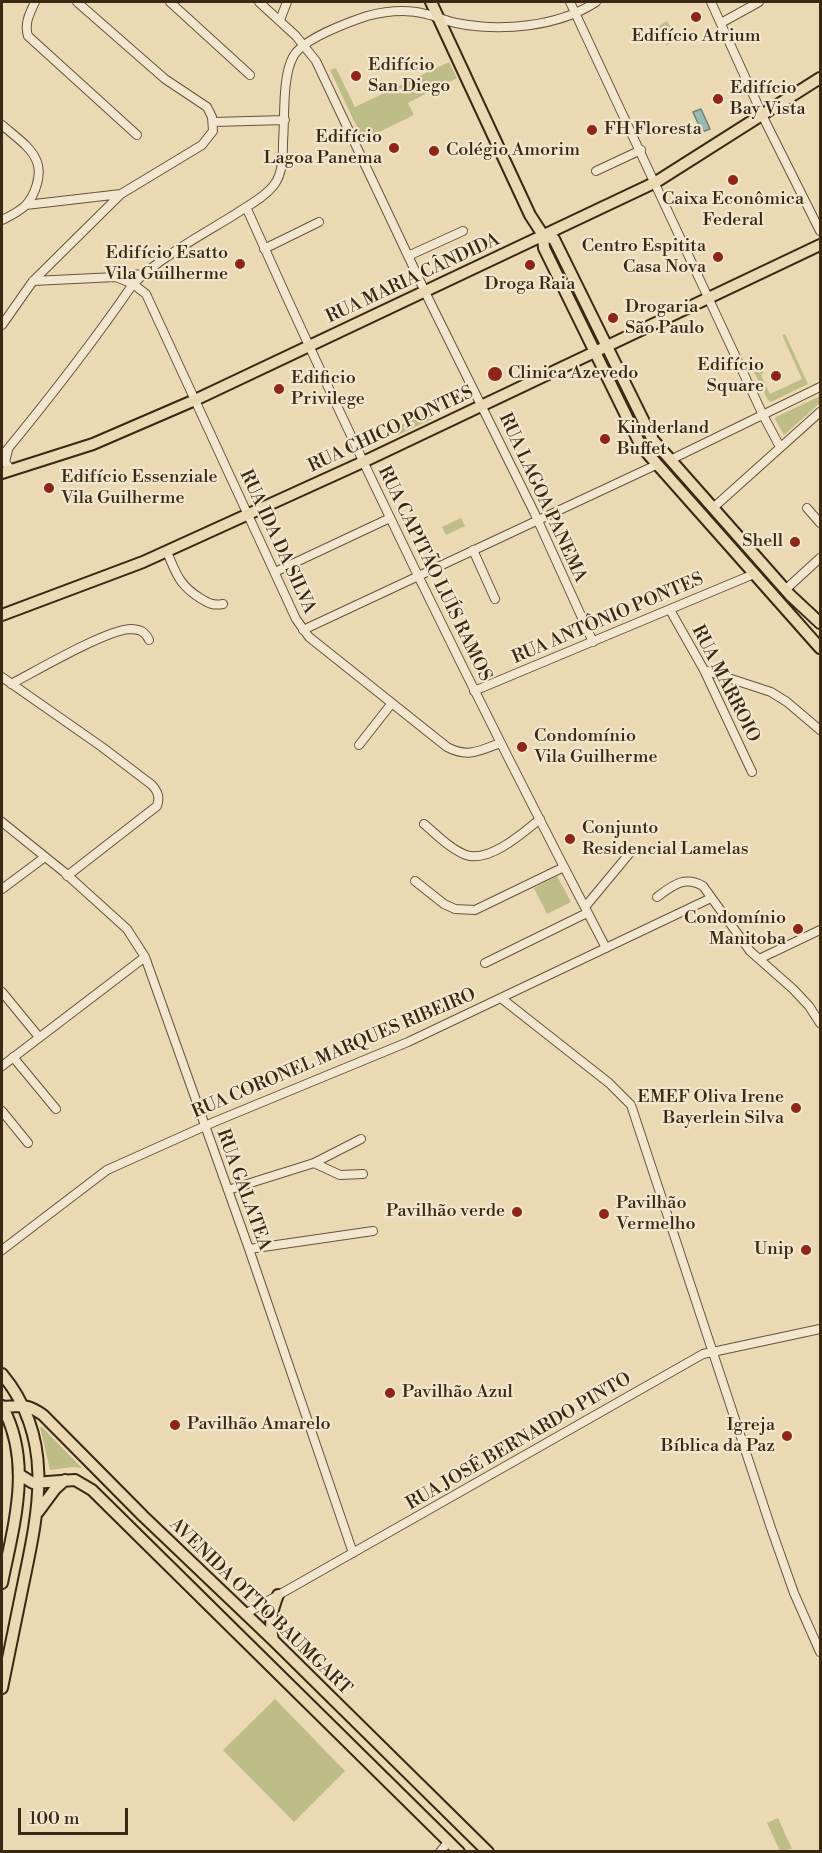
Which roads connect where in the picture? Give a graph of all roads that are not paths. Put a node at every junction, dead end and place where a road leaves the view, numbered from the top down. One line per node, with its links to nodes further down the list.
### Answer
1 (35, 2): 22 (street)
2 (77, 2): 20 (street)
3 (170, 2): 16 (street)
4 (259, 2): 13 (street, RUA LAGOA PANEMA)
5 (287, 2): 13 (street)
6 (431, 2): 12 (main road)
7 (570, 2): 11 (street)
8 (596, 2): 11 (street)
9 (711, 2): 14 (street)
10 (759, 2): 14 (street)
11 (576, 14): 12 (street); 23 (street)
12 (438, 18): 15 (street); 33 (main road)
13 (279, 20): 15 (street, RUA LAGOA PANEMA)
14 (721, 23): 18 (street)
15 (304, 45): 19 (street); 36 (street, RUA LAGOA PANEMA)
16 (249, 75)
17 (820, 78): 18 (main road, RUA MARIA CÂNDIDA)
18 (762, 114): 25 (main road, RUA MARIA CÂNDIDA); 32 (street)
19 (285, 120): 20 (street); 28 (street)
20 (213, 122): 26 (street)
21 (2, 124): 27 (street)
22 (138, 135)
23 (641, 150): 24 (street); 25 (street)
24 (596, 171)
25 (656, 182): 33 (main road, RUA MARIA CÂNDIDA); 42 (street)
26 (121, 195): 27 (street); 39 (street)
27 (26, 205): 29 (street)
28 (246, 207): 35 (street, RUA CAPITÃO LUÍS RAMOS); 37 (street)
29 (2, 220)
30 (319, 222): 35 (street)
31 (463, 231): 36 (street)
32 (820, 231)
33 (543, 235): 41 (main road, RUA MARIA CÂNDIDA); 46 (main road); 48 (main road)
34 (820, 245): 42 (main road, RUA CHICO PONTES)
35 (264, 249): 47 (street, RUA CAPITÃO LUÍS RAMOS)
36 (408, 256): 41 (street, RUA LAGOA PANEMA)
37 (142, 275): 38 (street); 40 (street)
38 (116, 277): 39 (street); 40 (street)
39 (33, 281): 43 (street)
40 (133, 284): 50 (street, RUA IDA DA SILVA); 54 (street)
41 (425, 291): 47 (main road, RUA MARIA CÂNDIDA); 51 (street, RUA LAGOA PANEMA)
42 (710, 298): 46 (main road, RUA CHICO PONTES); 53 (street)
43 (14, 306): 44 (street); 45 (street)
44 (2, 312)
45 (2, 325)
46 (607, 345): 48 (main road, RUA CHICO PONTES); 57 (main road)
47 (309, 346): 50 (main road, RUA MARIA CÂNDIDA); 58 (street, RUA CAPITÃO LUÍS RAMOS)
48 (595, 351): 51 (main road, RUA CHICO PONTES); 59 (main road)
49 (820, 387): 53 (street)
50 (195, 400): 60 (main road, RUA MARIA CÂNDIDA); 63 (street, RUA IDA DA SILVA)
51 (481, 406): 58 (main road, RUA CHICO PONTES); 65 (street, RUA LAGOA PANEMA)
52 (820, 412): 55 (street)
53 (763, 415): 55 (street); 57 (street)
54 (9, 447): 56 (street); 60 (street)
55 (780, 447): 61 (street)
56 (2, 456)
57 (670, 460): 61 (main road)
58 (363, 462): 63 (main road, RUA CHICO PONTES); 64 (street, RUA CAPITÃO LUÍS RAMOS)
59 (656, 465): 65 (street); 71 (main road)
60 (6, 472)
61 (713, 508): 73 (main road)
62 (807, 508): 66 (street)
63 (248, 514): 68 (main road, RUA CHICO PONTES); 70 (street, RUA IDA DA SILVA)
64 (390, 518): 70 (street); 72 (street, RUA CAPITÃO LUÍS RAMOS)
65 (537, 520): 67 (street); 81 (street, RUA LAGOA PANEMA)
66 (820, 524)
67 (473, 550): 72 (street); 74 (street)
68 (167, 552): 75 (street); 77 (main road, RUA CHICO PONTES)
69 (820, 558): 73 (street)
70 (275, 572): 79 (street, RUA IDA DA SILVA)
71 (754, 574): 76 (street, RUA ANTÔNIO PONTES); 82 (main road)
72 (419, 576): 79 (street); 86 (street, RUA CAPITÃO LUÍS RAMOS)
73 (785, 590): 78 (main road)
74 (495, 599)
75 (223, 604)
76 (670, 610): 81 (street, RUA ANTÔNIO PONTES); 83 (street, RUA MARROIO)
77 (2, 615)
78 (820, 623)
79 (303, 630): 87 (street, RUA IDA DA SILVA)
80 (149, 640): 85 (street)
81 (593, 642): 86 (street, RUA ANTÔNIO PONTES)
82 (820, 648)
83 (704, 670): 88 (street); 91 (street, RUA MARROIO)
84 (2, 677): 85 (street)
85 (11, 684): 98 (street)
86 (474, 691): 89 (street, RUA CAPITÃO LUÍS RAMOS)
87 (392, 703): 89 (street, RUA IDA DA SILVA); 90 (street)
88 (820, 730)
89 (500, 743): 92 (street, RUA CAPITÃO LUÍS RAMOS)
90 (359, 745)
91 (752, 772)
92 (540, 819): 94 (street); 97 (street, RUA CAPITÃO LUÍS RAMOS)
93 (2, 822): 96 (street, RUA GALATEA)
94 (424, 824)
95 (629, 854): 103 (street)
96 (45, 856): 98 (street, RUA GALATEA); 100 (street)
97 (564, 867): 99 (street); 103 (street, RUA CAPITÃO LUÍS RAMOS)
98 (67, 876): 106 (street, RUA GALATEA)
99 (415, 881)
100 (2, 889)
101 (657, 897): 102 (street)
102 (711, 898): 105 (street); 107 (street)
103 (586, 910): 105 (street, RUA CAPITÃO LUÍS RAMOS); 108 (street)
104 (820, 930): 107 (street)
105 (606, 948): 110 (street)
106 (145, 957): 112 (street); 117 (street, RUA GALATEA)
107 (759, 960): 111 (street)
108 (485, 963)
109 (2, 992): 112 (street)
110 (501, 998): 117 (street, RUA CORONEL MARQUES RIBEIRO); 127 (street, RUA CORONEL MARQUES RIBEIRO)
111 (820, 1023)
112 (39, 1037): 113 (street)
113 (13, 1057): 114 (street); 115 (street)
114 (2, 1066)
115 (56, 1108)
116 (2, 1111): 119 (street)
117 (205, 1126): 122 (street, RUA GALATEA); 125 (street, RUA CORONEL MARQUES RIBEIRO)
118 (361, 1139): 120 (street)
119 (28, 1143)
120 (314, 1163): 121 (street); 122 (street)
121 (363, 1174)
122 (228, 1190): 124 (street, RUA GALATEA)
123 (373, 1231): 124 (street)
124 (249, 1249): 137 (street, RUA GALATEA)
125 (2, 1250)
126 (820, 1329): 127 (street, RUA JOSÉ BERNARDO PINTO)
127 (712, 1352): 137 (street, RUA JOSÉ BERNARDO PINTO); 143 (street, RUA CORONEL MARQUES RIBEIRO)
128 (2, 1374): 129 (main road)
129 (23, 1404): 130 (main road); 133 (main road); 141 (main road, AVENIDA OTTO BAUMGART)
130 (2, 1407): 131 (main road)
131 (20, 1475): 133 (main road); 134 (main road)
132 (66, 1479): 133 (main road); 136 (main road); 140 (main road, AVENIDA OTTO BAUMGART)
133 (39, 1483): 135 (main road)
134 (18, 1502): 135 (main road); 138 (main road)
135 (39, 1502): 136 (main road)
136 (37, 1514): 145 (main road)
137 (353, 1553): 139 (street, RUA JOSÉ BERNARDO PINTO)
138 (2, 1582)
139 (278, 1595): 141 (street, RUA JOSÉ BERNARDO PINTO); 142 (main road)
140 (211, 1606): 141 (main road); 146 (main road, AVENIDA OTTO BAUMGART)
141 (245, 1614): 142 (main road, AVENIDA OTTO BAUMGART)
142 (273, 1640): 144 (main road, AVENIDA OTTO BAUMGART)
143 (820, 1652)
144 (313, 1681): 146 (main road); 150 (main road, AVENIDA OTTO BAUMGART)
145 (2, 1688)
146 (300, 1694): 147 (main road, AVENIDA OTTO BAUMGART)
147 (449, 1841): 148 (street); 149 (main road, AVENIDA OTTO BAUMGART)
148 (440, 1851)
149 (459, 1851)
150 (488, 1851)

